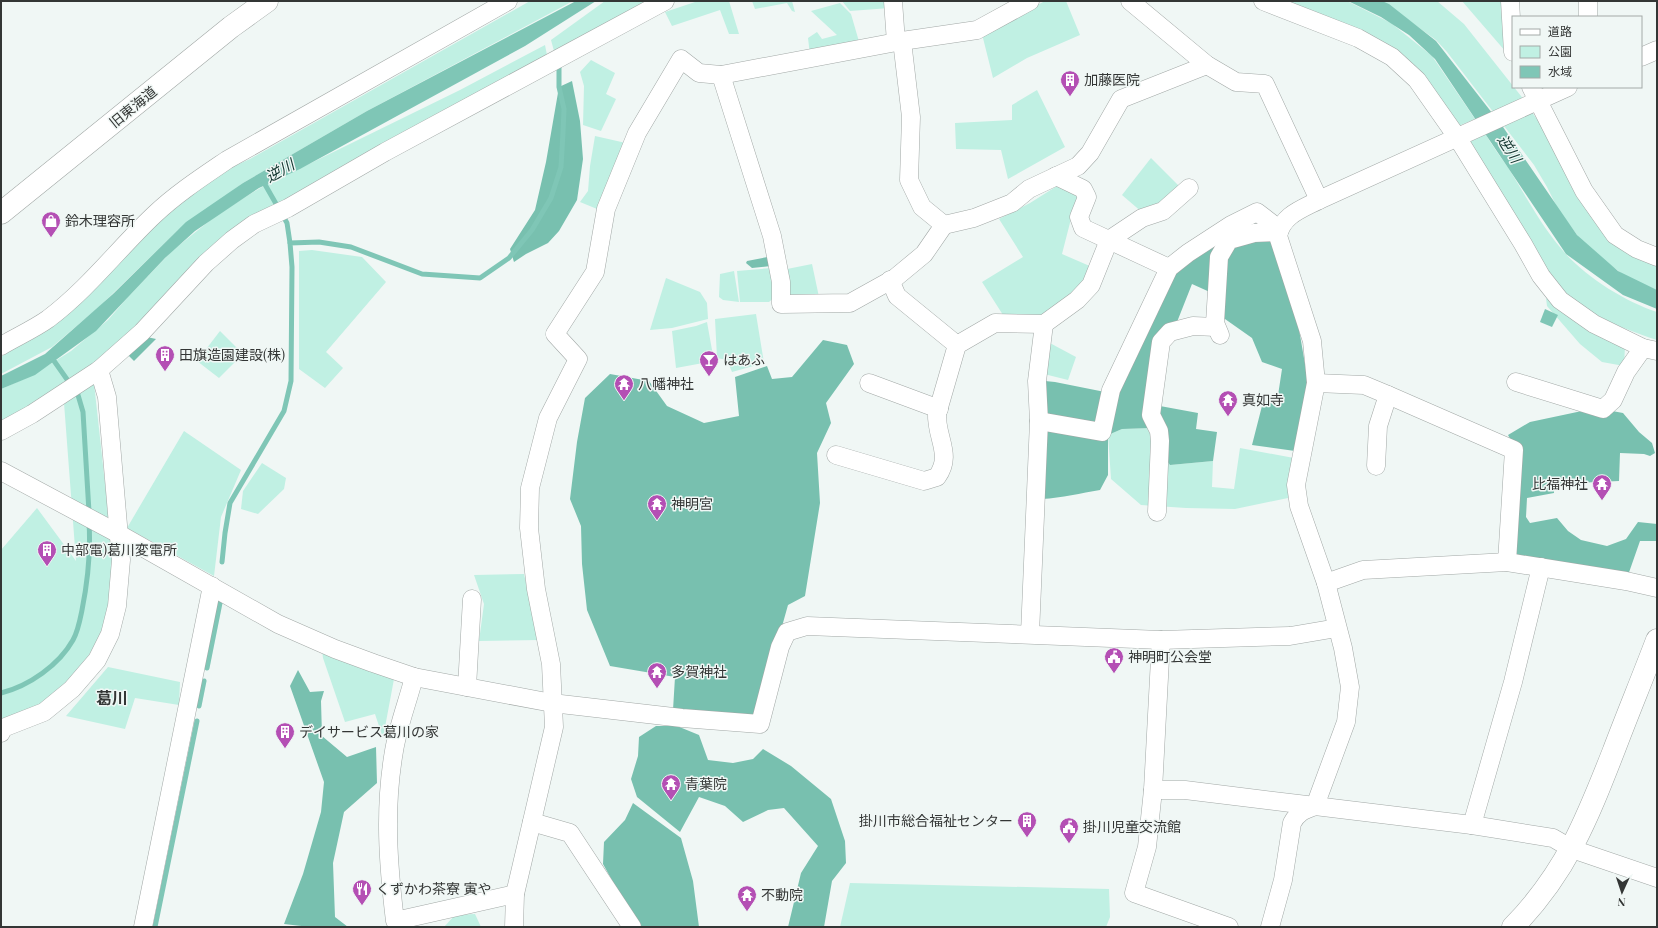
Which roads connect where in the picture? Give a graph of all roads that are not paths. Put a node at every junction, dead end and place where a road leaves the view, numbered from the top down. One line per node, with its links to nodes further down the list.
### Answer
1 (267, 1): 23 (street, 旧東海道)
2 (508, 1): 32 (street)
3 (665, 1): 34 (street)
4 (893, 1): 12 (street)
5 (1030, 1): 12 (street)
6 (1130, 1): 15 (street)
7 (1262, 1): 19 (street)
8 (1510, 1): 11 (street)
9 (1588, 1): 10 (street)
10 (1588, 16)
11 (1512, 35)
12 (899, 41): 16 (street); 24 (street)
13 (1657, 50): 14 (street)
14 (1642, 56)
15 (1207, 65): 20 (street); 22 (street)
16 (721, 75): 29 (street); 59 (street)
17 (1563, 88): 18 (street)
18 (1534, 94): 19 (street); 27 (street)
19 (1457, 137): 22 (street); 33 (street)
20 (1056, 176): 24 (street); 26 (street)
21 (1190, 188): 26 (street)
22 (1319, 200): 25 (street)
23 (1, 213)
24 (944, 225): 29 (street)
25 (1279, 231): 28 (street); 37 (street); 45 (street)
26 (1110, 240): 28 (street); 30 (street)
27 (1657, 257)
28 (1168, 268): 40 (street)
29 (890, 280): 31 (street)
30 (1044, 324): 31 (street); 40 (street)
31 (957, 345): 39 (street)
32 (1, 346)
33 (1650, 349): 35 (street)
34 (99, 370): 41 (street); 46 (street)
35 (1516, 382)
36 (868, 383): 39 (street)
37 (1316, 383): 38 (street); 49 (street)
38 (1388, 395): 43 (street); 47 (street)
39 (938, 409): 42 (street)
40 (1039, 421): 54 (street)
41 (1, 431)
42 (836, 455)
43 (1376, 466)
44 (1, 471): 46 (street)
45 (1157, 512)
46 (119, 534): 50 (street); 60 (street)
47 (1508, 562): 48 (street); 49 (street)
48 (1541, 567): 51 (street); 64 (street)
49 (1326, 583): 53 (street)
50 (212, 586): 57 (street); 68 (street)
51 (1657, 588)
52 (472, 599): 58 (street)
53 (1337, 628): 55 (street); 62 (street)
54 (1030, 634): 55 (street); 59 (street)
55 (1160, 640): 61 (street)
56 (1657, 640): 65 (street)
57 (414, 677): 58 (street); 67 (street)
58 (467, 687): 59 (street)
59 (552, 703): 63 (street)
60 (1, 733)
61 (1153, 790): 62 (street); 71 (street)
62 (1315, 806): 64 (street); 72 (street)
63 (532, 822): 67 (street); 70 (street)
64 (1472, 825): 65 (street)
65 (1572, 849): 66 (street); 73 (street)
66 (1657, 878)
67 (515, 894): 69 (street)
68 (143, 927)
69 (514, 927)
70 (632, 927)
71 (1229, 927)
72 (1270, 927)
73 (1512, 927)

